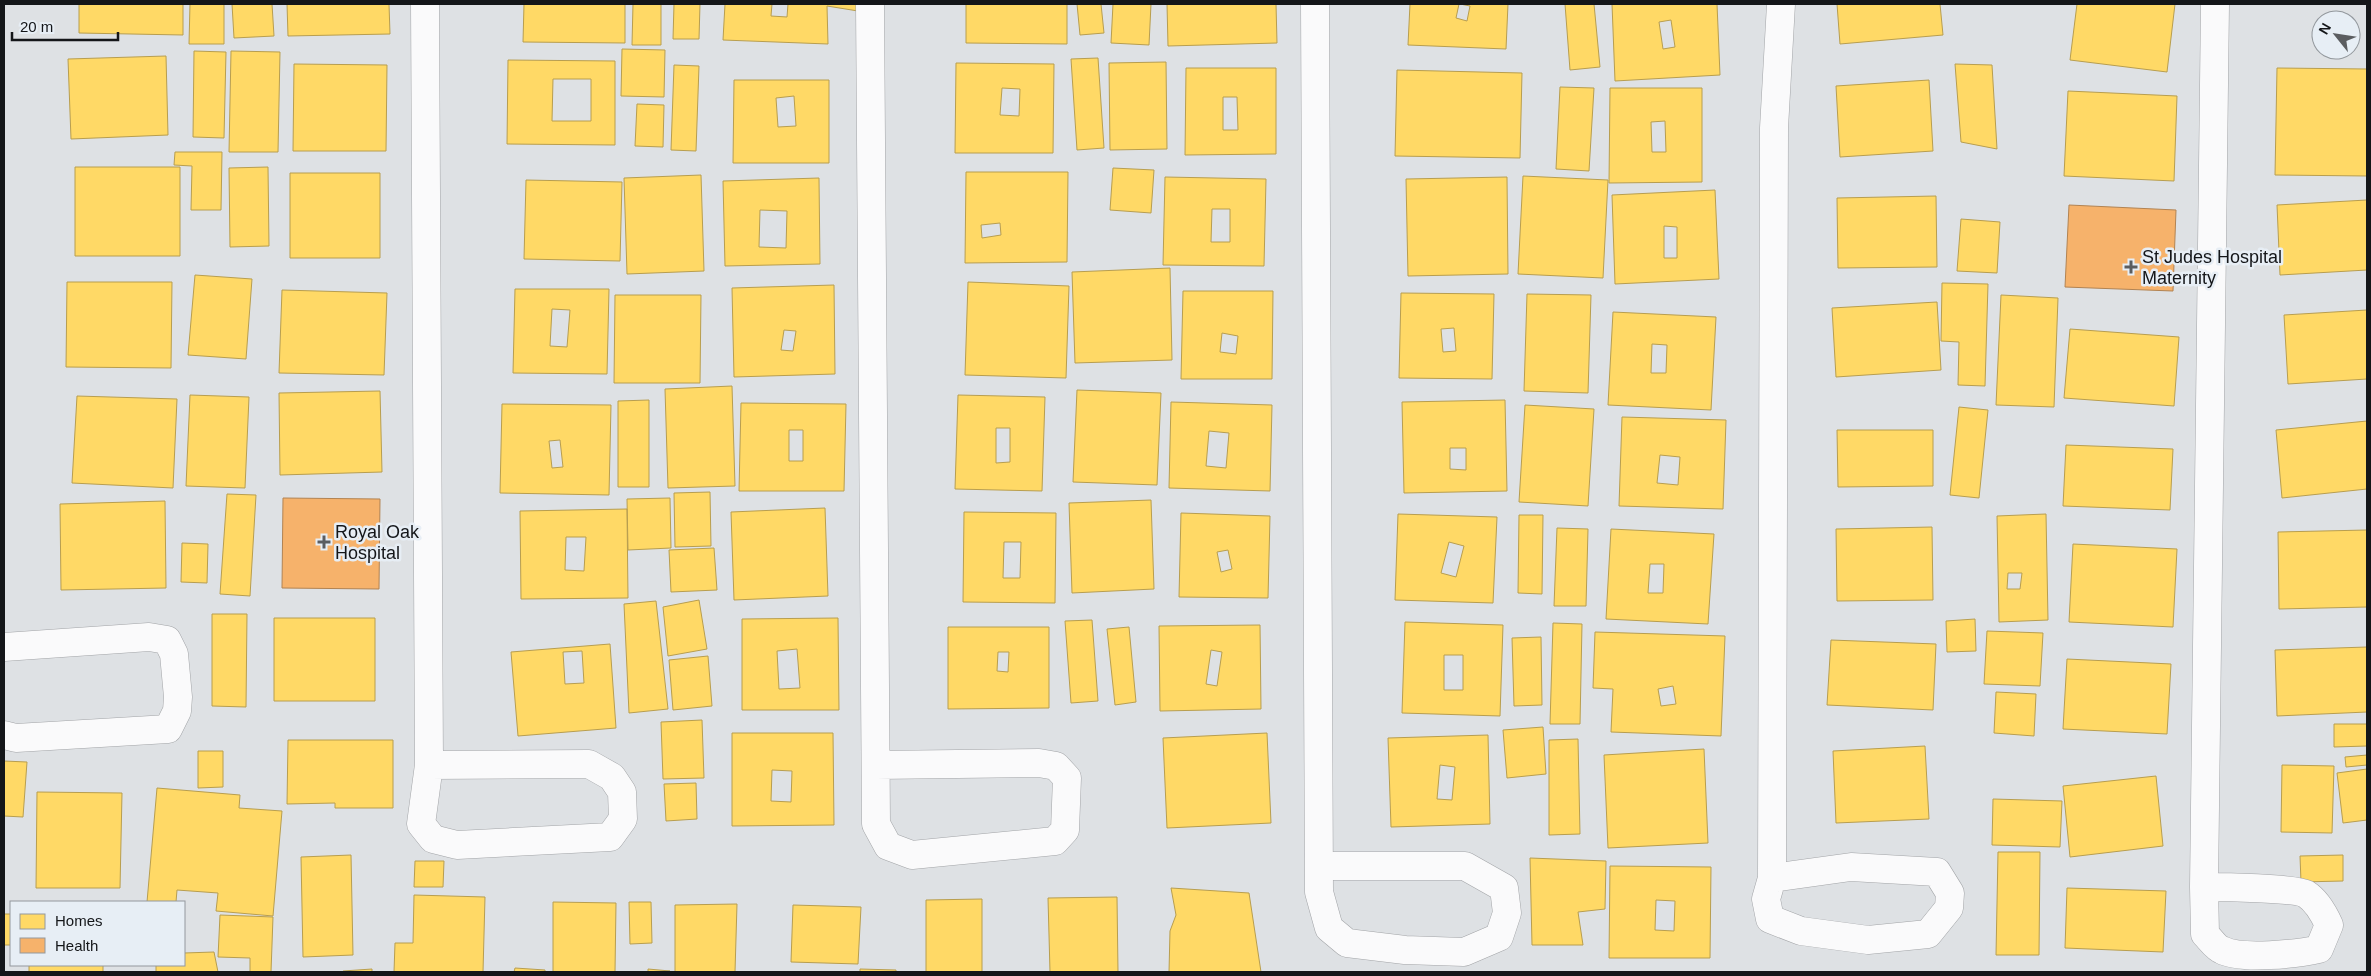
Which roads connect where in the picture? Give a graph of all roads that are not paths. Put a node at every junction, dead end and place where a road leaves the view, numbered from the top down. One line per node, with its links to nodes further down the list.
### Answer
1 (424, 4): 8 (street)
2 (870, 4): 9 (street)
3 (1315, 4): 10 (street)
4 (1781, 4): 11 (street)
5 (2215, 4): 12 (street)
6 (4, 647): 7 (street)
7 (4, 735)
8 (429, 765): 8 (street)
9 (876, 765): 9 (street)
10 (1319, 866): 10 (street)
11 (1772, 878): 11 (street)
12 (2204, 887)

